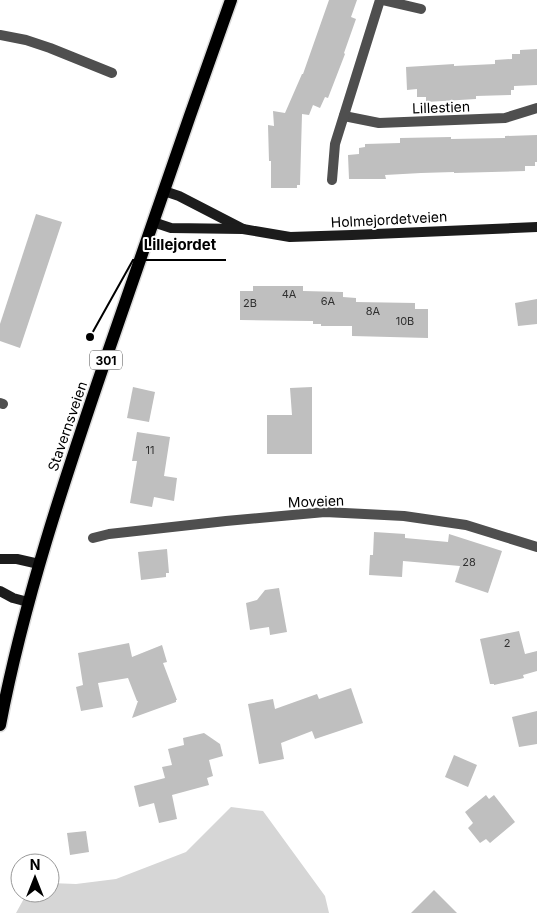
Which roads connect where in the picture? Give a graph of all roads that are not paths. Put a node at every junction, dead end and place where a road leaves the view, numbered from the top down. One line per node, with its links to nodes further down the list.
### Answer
1 (230, 0): 9 (main road, Stavernsveien / 301)
2 (381, 0): 3 (street); 7 (street)
3 (421, 8)
4 (0, 36): 5 (street)
5 (112, 73)
6 (537, 108): 7 (street, Lillestien)
7 (344, 116): 8 (street)
8 (332, 180)
9 (164, 190): 10 (main road, Stavernsveien / 301); 12 (street, Holmejordetveien)
10 (153, 222): 12 (street, Holmejordetveien); 16 (main road, Stavernsveien / 301)
11 (537, 227): 12 (street, Holmejordetveien)
12 (243, 229)
13 (93, 538): 14 (street, Moveien)
14 (537, 547)
15 (0, 559): 16 (street)
16 (39, 564): 18 (main road, Stavernsveien / 301)
17 (0, 591): 18 (street)
18 (28, 602): 19 (main road, Stavernsveien / 301)
19 (0, 725)

